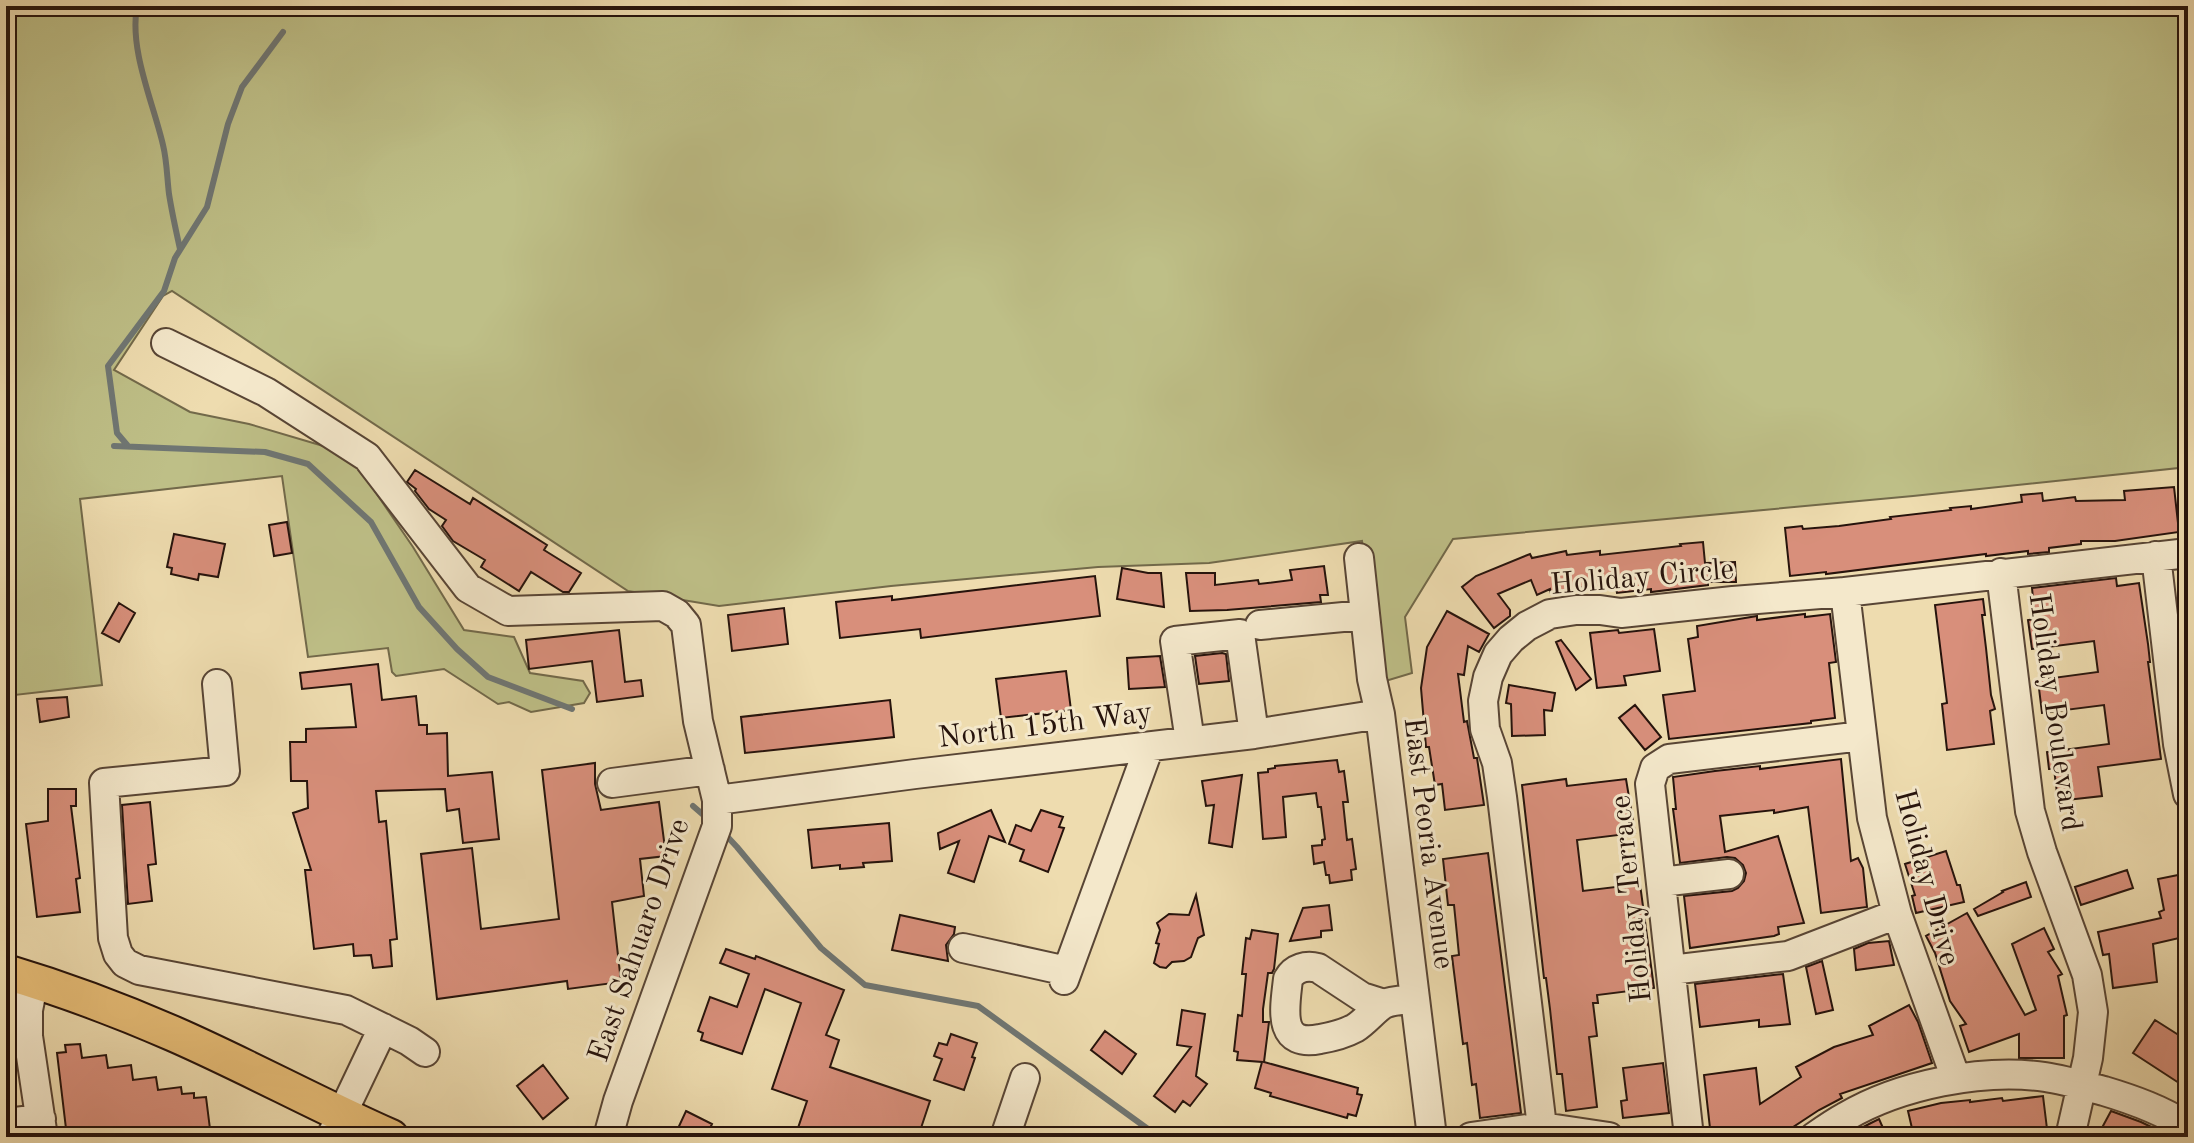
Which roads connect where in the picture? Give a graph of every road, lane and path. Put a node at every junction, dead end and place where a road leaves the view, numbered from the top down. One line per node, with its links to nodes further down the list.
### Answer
1 (166, 343): 15 (street, East Sahuaro Drive)
2 (2188, 553): 3 (street, Holiday Circle)
3 (2156, 556): 5 (street, Holiday Circle); 17 (street)
4 (1359, 558): 7 (street, East Peoria Avenue)
5 (2001, 573): 6 (street, Holiday Circle); 31 (street, Holiday Boulevard)
6 (1845, 592): 12 (street, Holiday Drive); 34 (street, Holiday Circle)
7 (1364, 615): 8 (street); 10 (street, East Peoria Avenue)
8 (1260, 625)
9 (217, 684): 27 (street)
10 (1380, 714): 11 (street, North 15th Way); 25 (street, East Peoria Avenue)
11 (1254, 734): 13 (street, North 15th Way); 13 (street)
12 (1862, 736): 20 (street, Holiday Terrace); 21 (street, Holiday Drive)
13 (1190, 741): 14 (street, North 15th Way)
14 (1149, 747): 18 (street, North 15th Way); 22 (street)
15 (710, 770): 16 (street); 18 (street, East Sahuaro Drive)
16 (612, 783)
17 (2188, 794)
18 (717, 800): 38 (street, East Sahuaro Drive)
19 (1729, 874): 20 (street)
20 (1661, 882): 23 (street, Holiday Terrace)
21 (1897, 914): 23 (street); 30 (street, Holiday Drive)
22 (963, 948)
23 (1671, 970): 43 (street, Holiday Terrace)
24 (20, 976): 33 (main road); 36 (street)
25 (1415, 999): 26 (street); 40 (street, East Peoria Avenue)
26 (1384, 1004)
27 (383, 1028): 28 (street); 33 (street)
28 (425, 1052)
29 (1025, 1078): 39 (street)
30 (1956, 1079): 31 (street); 44 (street)
31 (2082, 1085): 35 (street); 45 (street, Holiday Boulevard)
32 (6, 1123): 36 (street)
33 (336, 1126): 37 (main road)
34 (1542, 1127): 41 (street); 42 (street)
35 (2188, 1127)
36 (42, 1128)
37 (391, 1137)
38 (608, 1137)
39 (1005, 1137)
40 (1432, 1137)
41 (1471, 1137)
42 (1609, 1137)
43 (1689, 1137)
44 (1814, 1137)
45 (2070, 1137)

